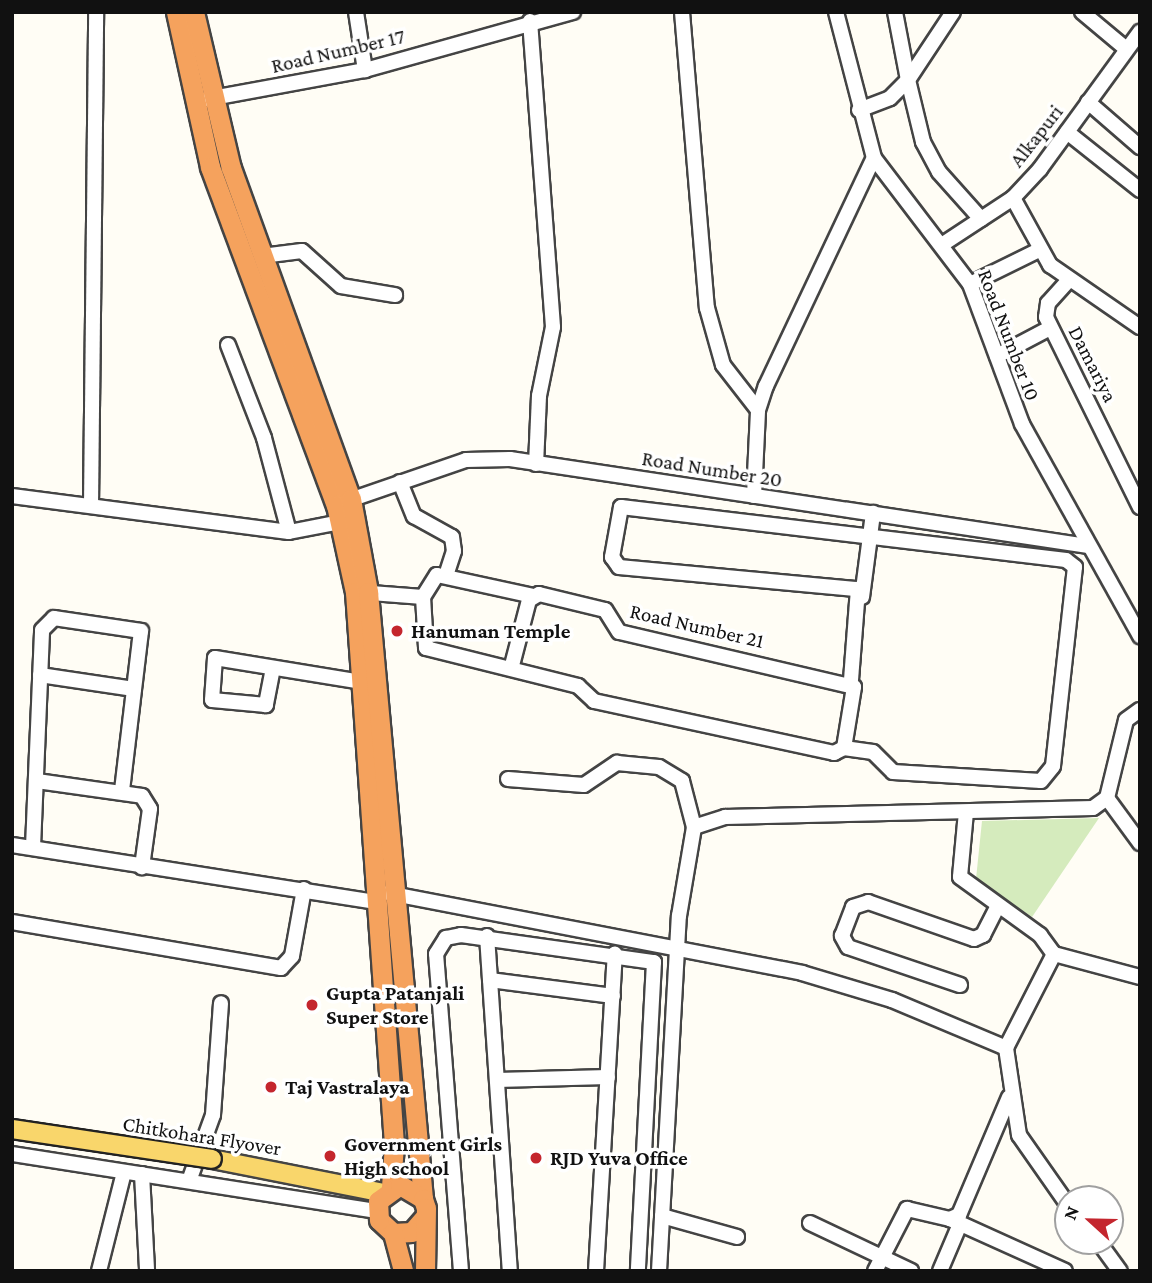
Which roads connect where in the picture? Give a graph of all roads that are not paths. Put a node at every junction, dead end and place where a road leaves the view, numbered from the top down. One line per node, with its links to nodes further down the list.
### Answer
1 (96, 12): 40 (street)
2 (176, 12): 16 (highway)
3 (194, 12): 16 (highway)
4 (356, 12): 14 (street)
5 (573, 12): 11 (street, Road Number 17)
6 (682, 12): 35 (street)
7 (836, 12): 18 (street, Road Number 10)
8 (895, 12): 15 (street)
9 (953, 12): 15 (street)
10 (1082, 12): 13 (street)
11 (530, 21): 14 (street, Road Number 17); 36 (street)
12 (1140, 32): 13 (street, Alkapuri)
13 (1125, 48): 17 (street, Alkapuri)
14 (365, 70): 16 (street, Road Number 17)
15 (908, 80): 18 (street); 24 (street)
16 (203, 99): 27 (highway); 42 (highway)
17 (1088, 102): 19 (street, Alkapuri); 20 (street)
18 (859, 110): 21 (street, Road Number 10)
19 (1067, 132): 22 (street); 23 (street, Alkapuri)
20 (1140, 147)
21 (874, 158): 25 (street, Road Number 10); 35 (street)
22 (1140, 190)
23 (1013, 198): 24 (street, Alkapuri); 26 (street)
24 (981, 219): 25 (street, Alkapuri)
25 (943, 244): 29 (street, Road Number 10)
26 (1040, 250): 28 (street); 29 (street)
27 (262, 257): 30 (street); 42 (highway)
28 (1068, 281): 31 (street); 32 (street, Damariya)
29 (970, 284): 34 (street, Road Number 10)
30 (395, 295)
31 (1140, 327)
32 (1051, 328): 34 (street); 41 (street, Damariya)
33 (228, 345): 44 (street)
34 (997, 356): 46 (street, Road Number 10)
35 (758, 410): 39 (street)
36 (536, 464): 37 (street, Road Number 20); 39 (street, Road Number 20)
37 (400, 482): 42 (street, Road Number 20); 47 (street)
38 (12, 496): 40 (street, Road Number 20)
39 (754, 496): 43 (street, Road Number 20)
40 (91, 506): 44 (street, Road Number 20)
41 (1140, 507)
42 (342, 509): 44 (street, Road Number 20); 48 (highway)
43 (873, 513): 45 (street); 46 (street, Road Number 20)
44 (289, 532)
45 (870, 535): 51 (street); 51 (street); 60 (street)
46 (1088, 546): 52 (street, Road Number 10)
47 (446, 575): 49 (street, Road Number 21); 50 (street)
48 (361, 592): 50 (street); 56 (highway); 72 (highway)
49 (533, 596): 54 (street); 57 (street, Road Number 21)
50 (423, 597): 54 (street)
51 (862, 597): 57 (street)
52 (1140, 636)
53 (274, 668): 53 (street); 56 (street)
54 (512, 669): 60 (street)
55 (40, 675): 58 (street); 58 (street); 62 (street)
56 (362, 682): 72 (highway)
57 (853, 684): 60 (street)
58 (134, 689): 63 (street)
59 (1140, 710): 64 (street)
60 (845, 748)
61 (508, 779): 66 (street)
62 (37, 781): 63 (street); 69 (street)
63 (122, 791): 70 (street)
64 (1107, 798): 65 (street); 67 (street)
65 (966, 812): 66 (street); 73 (street)
66 (694, 828): 76 (street)
67 (1140, 843)
68 (12, 845): 69 (street)
69 (33, 848): 70 (street)
70 (142, 867): 71 (street)
71 (304, 889): 72 (street); 74 (street)
72 (382, 896): 76 (street); 94 (highway); 95 (highway)
73 (997, 907): 78 (street); 81 (street)
74 (12, 922)
75 (487, 936): 77 (street); 80 (street); 107 (street)
76 (678, 948): 84 (street); 96 (street)
77 (615, 954): 82 (street); 110 (street)
78 (1054, 954): 79 (street); 84 (street)
79 (1140, 977)
80 (490, 981): 82 (street); 86 (street)
81 (960, 985)
82 (613, 996): 85 (street)
83 (221, 1003): 92 (street)
84 (1006, 1048): 87 (street)
85 (608, 1077): 86 (street); 109 (street)
86 (497, 1080): 108 (street)
87 (1010, 1096): 93 (street); 97 (street)
88 (12, 1129): 94 (main road, Chitkohara Flyover, bridge)
89 (12, 1154): 90 (street)
90 (124, 1172): 91 (street); 103 (street)
91 (142, 1174): 92 (street); 104 (street)
92 (189, 1181): 94 (street)
93 (1054, 1185)
94 (384, 1197): 95 (highway); 99 (highway)
95 (424, 1208): 99 (highway); 106 (highway)
96 (662, 1216): 100 (street); 111 (street)
97 (955, 1222): 102 (street); 114 (street); 115 (street)
98 (810, 1223): 102 (street)
99 (393, 1233): 105 (highway)
100 (737, 1237)
101 (1108, 1255): 116 (street)
102 (882, 1256): 112 (street); 113 (street)
103 (99, 1271)
104 (147, 1271)
105 (403, 1271)
106 (425, 1271)
107 (461, 1271)
108 (510, 1271)
109 (596, 1271)
110 (638, 1271)
111 (659, 1271)
112 (875, 1271)
113 (911, 1271)
114 (940, 1271)
115 (1065, 1271)
116 (1120, 1271)

